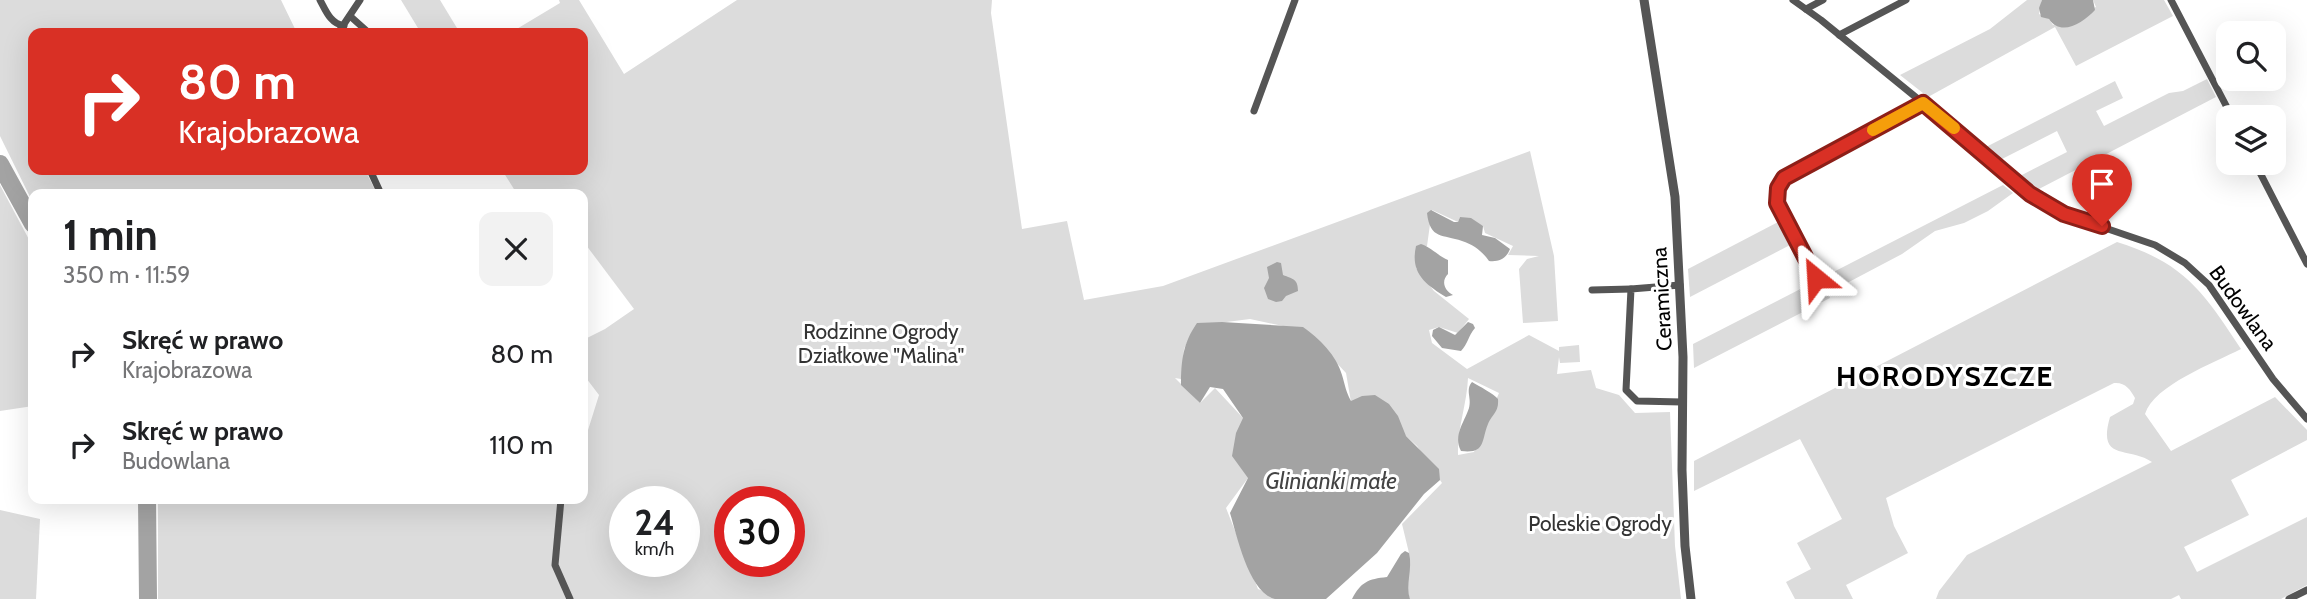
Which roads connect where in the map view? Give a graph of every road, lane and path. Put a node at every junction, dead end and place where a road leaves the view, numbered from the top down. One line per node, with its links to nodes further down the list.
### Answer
1 (320, 0): 11 (street)
2 (360, 0): 10 (street)
3 (1295, 0): 16 (street)
4 (1644, 0): 20 (street, Ceramiczna)
5 (1793, 0): 9 (street, Budowlana)
6 (1822, 0): 9 (street)
7 (1906, 0): 13 (street)
8 (2171, 0): 15 (street)
9 (1806, 9): 13 (street, Budowlana)
10 (350, 16): 11 (street); 12 (street)
11 (344, 26)
12 (363, 28)
13 (1839, 35): 14 (street, Budowlana)
14 (1923, 103): 19 (street); 24 (street, Budowlana)
15 (2226, 105)
16 (1254, 111)
17 (2261, 175): 18 (street)
18 (2307, 264)
19 (1816, 278)
20 (1680, 285): 21 (street); 23 (street, Ceramiczna)
21 (1631, 289): 22 (street); 23 (street)
22 (1592, 290)
23 (1682, 402): 28 (street, Ceramiczna)
24 (2307, 419)
25 (561, 504): 27 (street)
26 (2307, 590): 29 (street)
27 (570, 599)
28 (1691, 599)
29 (2289, 599)

